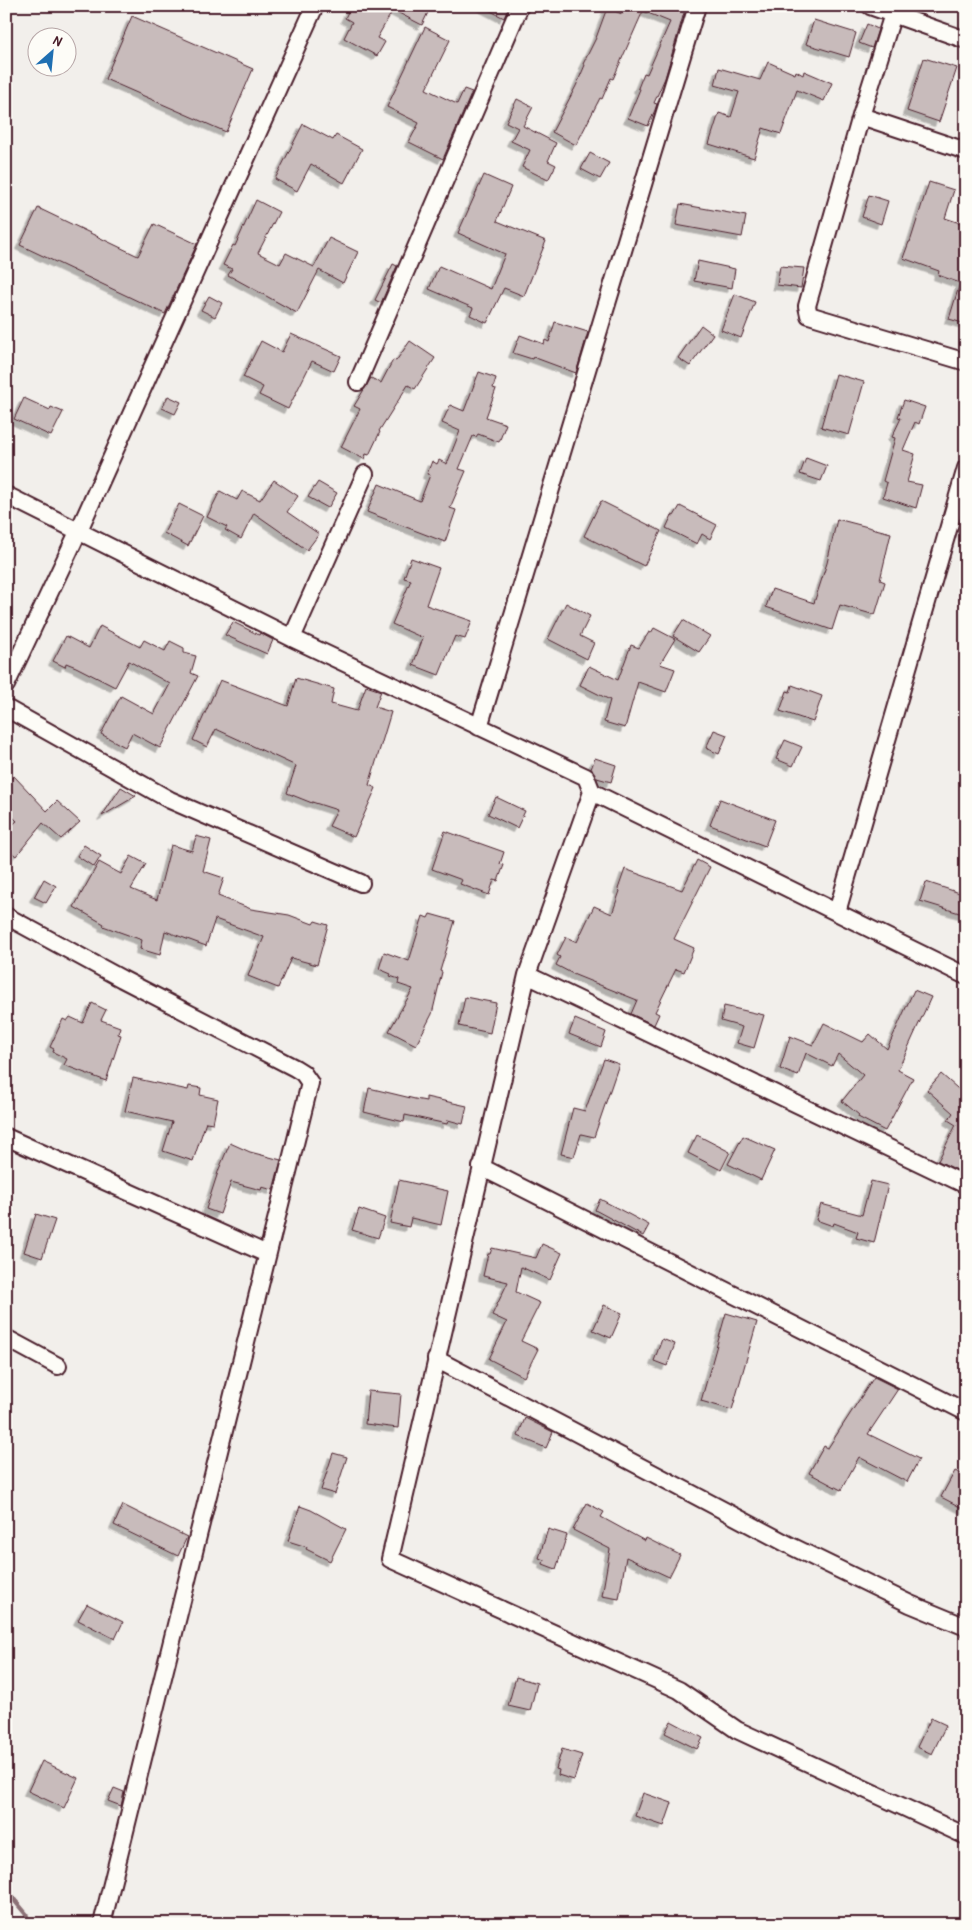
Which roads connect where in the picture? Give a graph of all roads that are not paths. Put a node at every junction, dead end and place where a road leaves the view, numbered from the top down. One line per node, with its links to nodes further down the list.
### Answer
1 (315, 6): 14 (street)
2 (520, 6): 10 (street)
3 (697, 6): 18 (street)
4 (870, 6): 5 (street)
5 (893, 14): 6 (street); 7 (street)
6 (966, 40)
7 (861, 116): 8 (street); 9 (street)
8 (966, 152)
9 (966, 362)
10 (358, 382)
11 (966, 468): 21 (street)
12 (365, 474): 15 (street)
13 (6, 495): 14 (street)
14 (79, 530): 15 (street); 16 (street)
15 (292, 638): 18 (street)
16 (6, 685)
17 (6, 708): 20 (street)
18 (479, 727): 19 (street)
19 (592, 792): 21 (street); 23 (street)
20 (361, 883)
21 (837, 912): 24 (street)
22 (6, 916): 28 (street)
23 (527, 975): 26 (street); 27 (street)
24 (966, 976)
25 (6, 1137): 28 (street)
26 (481, 1167): 30 (street); 32 (street)
27 (966, 1185)
28 (268, 1254): 35 (street)
29 (6, 1338): 31 (street)
30 (436, 1359): 33 (street); 34 (street)
31 (58, 1366)
32 (966, 1412)
33 (966, 1627)
34 (966, 1836)
35 (102, 1924)

